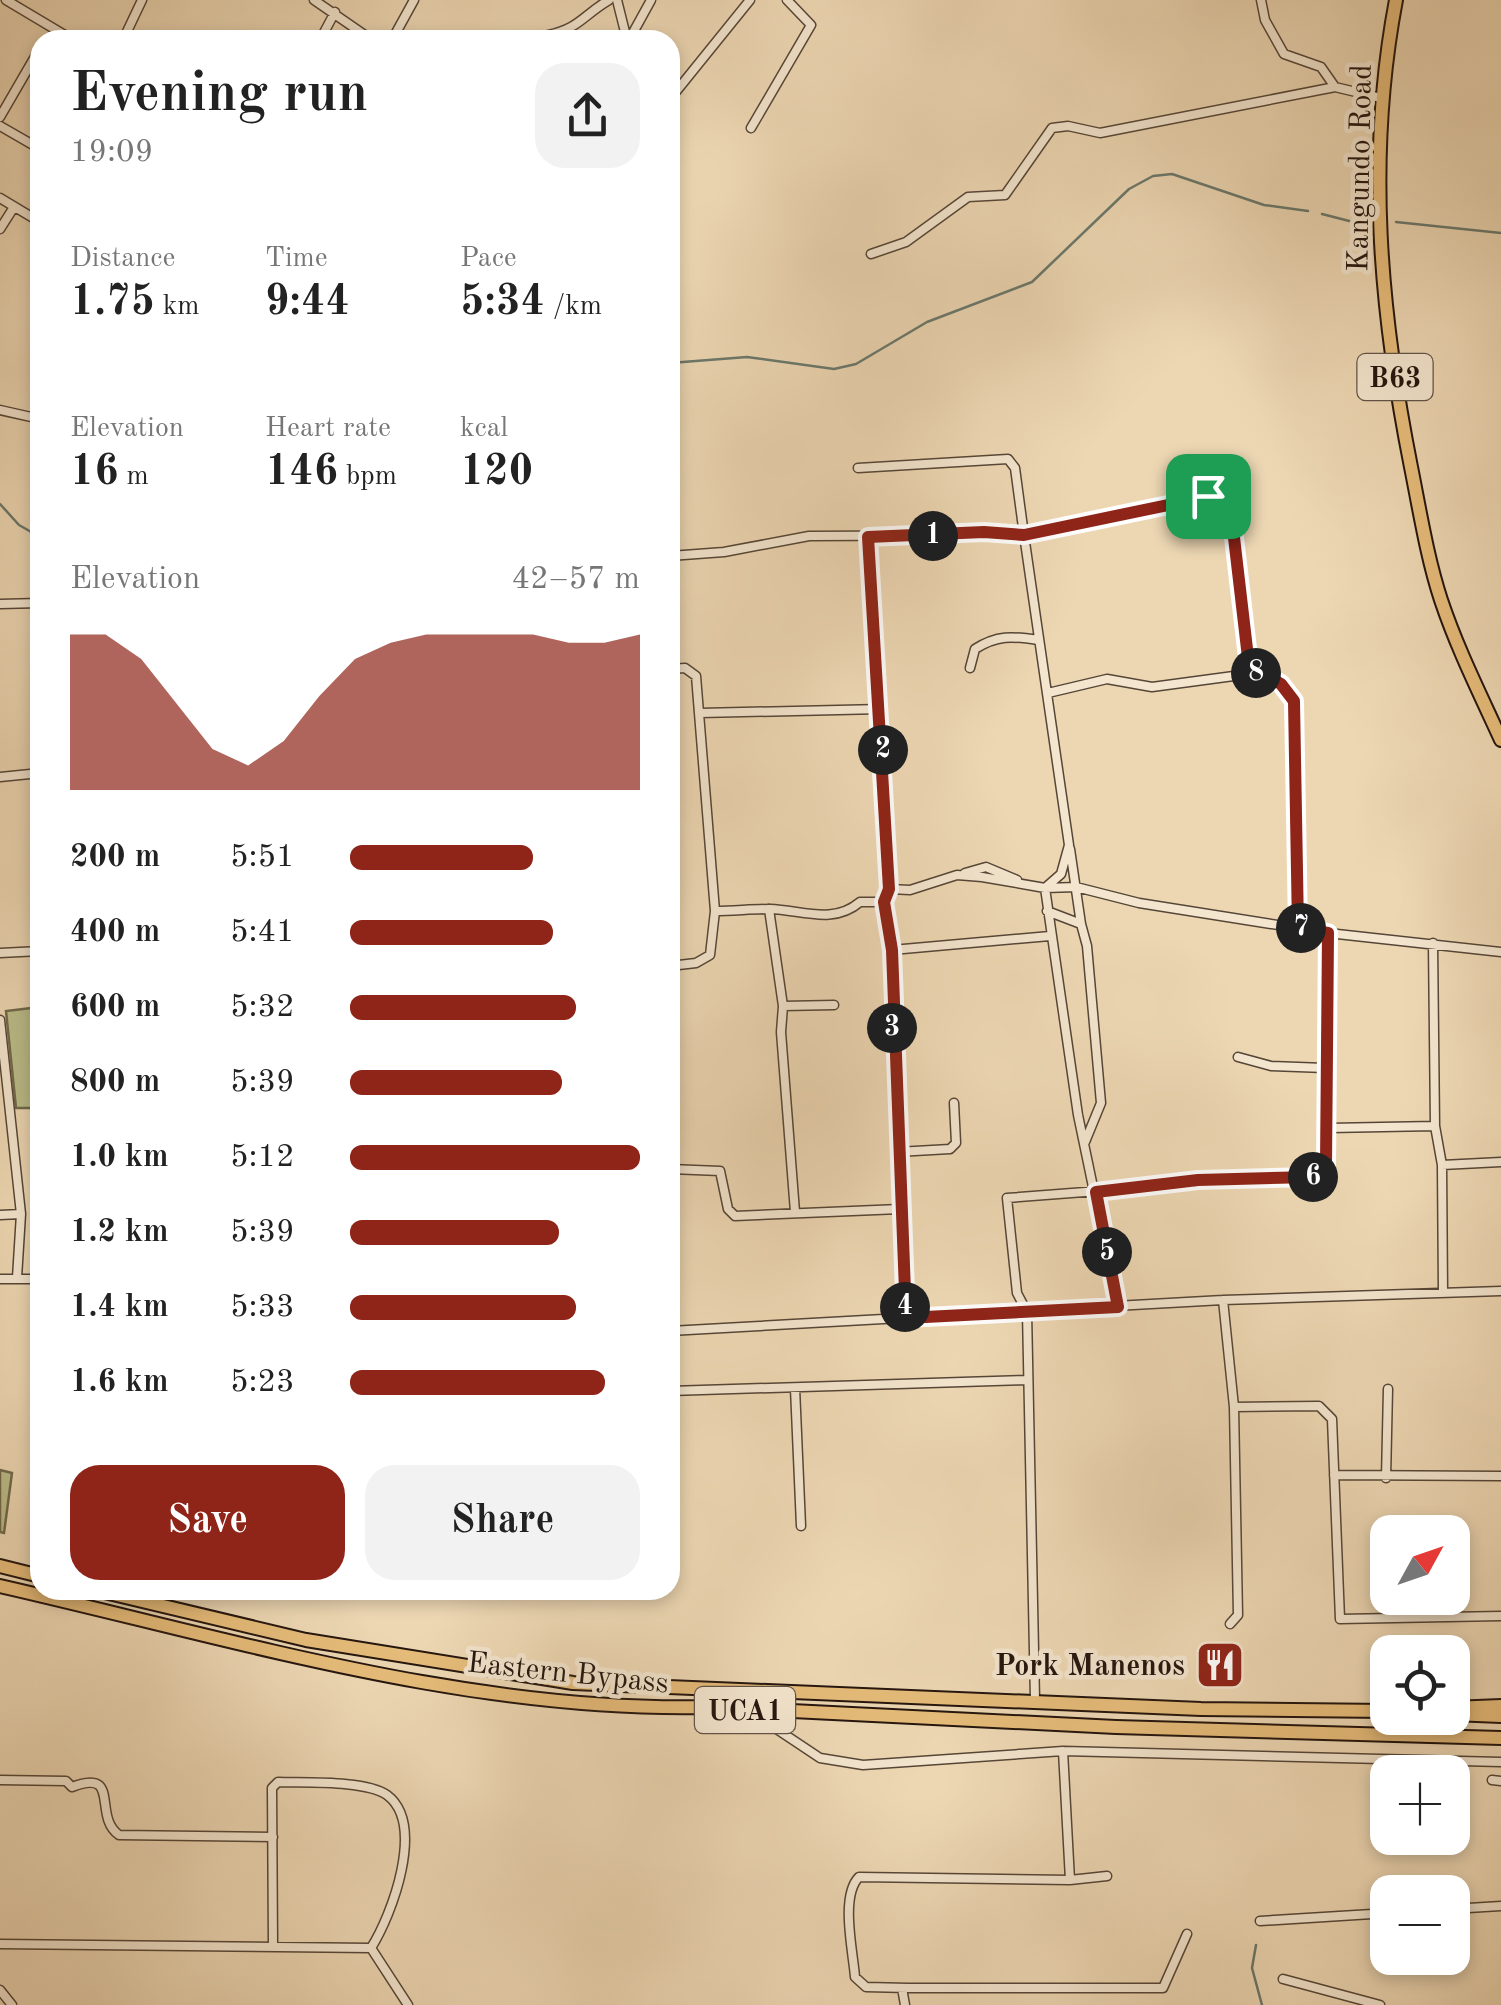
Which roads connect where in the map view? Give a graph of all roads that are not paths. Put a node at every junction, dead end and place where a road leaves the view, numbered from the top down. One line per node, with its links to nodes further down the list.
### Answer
1 (6, 0): 13 (street)
2 (142, 0): 14 (street)
3 (314, 0): 12 (street)
4 (414, 0): 17 (street)
5 (609, 0): 18 (street)
6 (617, 0): 19 (street)
7 (651, 0): 20 (street)
8 (750, 0): 22 (street)
9 (788, 0): 27 (street)
10 (1262, 0): 23 (street)
11 (1396, 0): 24 (main road, Kangundo Road / B63)
12 (335, 12): 15 (street); 16 (street)
13 (57, 30)
14 (128, 30)
15 (325, 30)
16 (359, 30)
17 (398, 30)
18 (574, 30)
19 (625, 30)
20 (634, 30)
21 (30, 65): 25 (street)
22 (680, 87)
23 (1335, 87): 24 (street); 33 (street)
24 (1382, 98): 49 (main road, Kangundo Road / B63)
25 (0, 117)
26 (0, 126): 28 (street)
27 (751, 128)
28 (30, 143)
29 (0, 198): 30 (street)
30 (14, 207): 31 (street); 32 (street)
31 (30, 216)
32 (0, 229)
33 (871, 254)
34 (0, 410): 35 (street)
35 (30, 417)
36 (858, 468): 37 (street)
37 (1024, 535): 38 (street); 42 (street); 45 (street)
38 (868, 537): 39 (street); 47 (street)
39 (680, 555)
40 (30, 603): 41 (street)
41 (0, 604)
42 (1038, 640): 44 (street); 46 (street)
43 (680, 668): 48 (street)
44 (970, 668)
45 (1256, 673): 46 (street); 61 (street)
46 (1048, 694): 52 (street)
47 (882, 709): 48 (street); 55 (street)
48 (700, 713): 58 (street)
49 (1501, 740)
50 (30, 774): 51 (street)
51 (0, 776)
52 (1070, 845): 53 (street); 54 (street)
53 (1076, 887): 54 (street); 60 (street); 61 (street)
54 (1045, 888): 55 (street); 59 (street)
55 (889, 889): 56 (street)
56 (884, 902): 57 (street); 65 (street)
57 (769, 909): 58 (street); 71 (street)
58 (714, 911): 69 (street)
59 (1047, 911): 60 (street); 63 (street)
60 (1080, 924): 78 (street)
61 (1298, 928): 62 (street)
62 (1328, 933): 64 (street); 74 (street)
63 (1050, 936): 65 (street); 78 (street)
64 (1432, 943): 67 (street); 76 (street)
65 (892, 950): 79 (street)
66 (30, 952): 68 (street)
67 (1501, 952)
68 (0, 954)
69 (680, 965)
70 (834, 1005): 71 (street)
71 (783, 1006): 85 (street)
72 (0, 1020): 87 (street)
73 (1238, 1057): 74 (street)
74 (1325, 1068): 77 (street)
75 (954, 1102): 79 (street)
76 (1435, 1126): 77 (street); 81 (street)
77 (1329, 1128): 83 (street)
78 (1085, 1142): 83 (street)
79 (898, 1152): 84 (street)
80 (1501, 1162): 81 (street)
81 (1442, 1165): 92 (street)
82 (680, 1169): 85 (street)
83 (1096, 1192): 94 (street); 95 (street)
84 (900, 1209): 85 (street); 96 (street)
85 (795, 1212)
86 (0, 1214): 87 (street)
87 (21, 1214): 88 (street)
88 (17, 1278): 89 (street); 90 (street)
89 (0, 1279)
90 (30, 1279)
91 (1501, 1291): 92 (street)
92 (1443, 1293): 93 (street)
93 (1223, 1300): 94 (street); 102 (street)
94 (1118, 1307): 95 (street)
95 (1027, 1312): 96 (street); 98 (street)
96 (906, 1318): 97 (street)
97 (680, 1330)
98 (1027, 1380): 99 (street); 116 (street)
99 (794, 1388): 101 (street); 106 (street)
100 (1388, 1389): 105 (street)
101 (680, 1392)
102 (1234, 1407): 103 (street); 114 (street)
103 (1334, 1475): 105 (street); 113 (street)
104 (1501, 1476): 105 (street)
105 (1386, 1478)
106 (801, 1526)
107 (0, 1566): 108 (main road)
108 (30, 1574)
109 (0, 1586): 110 (main road, Eastern Bypass / UCA1)
110 (30, 1593)
111 (58, 1600): 118 (main road, Eastern Bypass / UCA1)
112 (138, 1600): 115 (main road, Eastern Bypass / UCA1)
113 (1501, 1616)
114 (1230, 1624)
115 (1002, 1700): 116 (main road, Eastern Bypass / UCA1); 123 (main road)
116 (1035, 1700): 120 (main road, Eastern Bypass / UCA1)
117 (1501, 1706): 119 (main road)
118 (710, 1707): 123 (main road, Eastern Bypass / UCA1); 126 (street)
119 (1470, 1709)
120 (1370, 1711)
121 (1470, 1713): 122 (main road)
122 (1501, 1716)
123 (1003, 1720): 124 (main road, Eastern Bypass / UCA1)
124 (1194, 1727): 125 (main road, Eastern Bypass / UCA1); 127 (street)
125 (1501, 1738)
126 (1064, 1751): 127 (street); 132 (street)
127 (1191, 1754): 128 (street)
128 (1501, 1762)
129 (0, 1780): 130 (street)
130 (273, 1837): 139 (street); 140 (street)
131 (1107, 1876): 132 (street)
132 (1070, 1880): 142 (street)
133 (1501, 1906): 134 (street)
134 (1470, 1908)
135 (1370, 1914): 136 (street)
136 (1260, 1921)
137 (1186, 1934): 142 (street)
138 (0, 1944): 139 (street)
139 (274, 1947): 140 (street)
140 (371, 1948): 145 (street)
141 (1282, 1979): 147 (street)
142 (902, 1988): 146 (street)
143 (0, 1990): 144 (street)
144 (12, 2005)
145 (408, 2005)
146 (904, 2005)
147 (1380, 2005)

